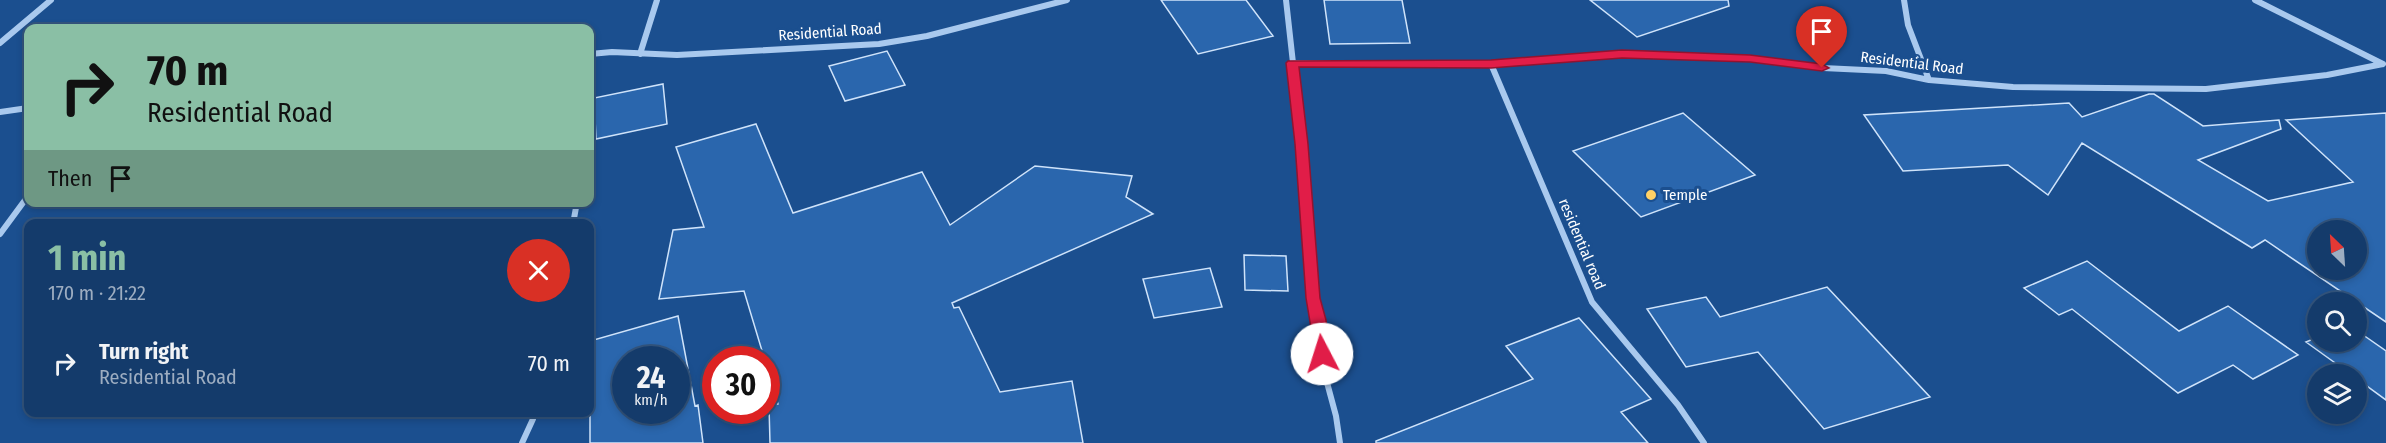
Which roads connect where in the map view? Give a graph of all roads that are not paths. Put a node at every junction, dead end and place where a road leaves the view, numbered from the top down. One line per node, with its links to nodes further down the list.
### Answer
1 (51, 0): 7 (street)
2 (657, 0): 9 (street)
3 (1067, 0): 9 (street, Residential Road)
4 (1286, 0): 10 (street)
5 (1904, 0): 13 (street)
6 (2255, 0): 12 (street)
7 (0, 43)
8 (594, 54): 9 (street, Residential Road)
9 (640, 54)
10 (1292, 63): 11 (street, Residential Road); 20 (street)
11 (1491, 64): 13 (street, Residential Road); 21 (street, residential road)
12 (2385, 65): 13 (street, Residential Road)
13 (1929, 80)
14 (24, 109): 15 (street)
15 (0, 112)
16 (24, 201): 17 (street)
17 (0, 234)
18 (533, 417): 19 (street)
19 (522, 443)
20 (1340, 443)
21 (1704, 443)

